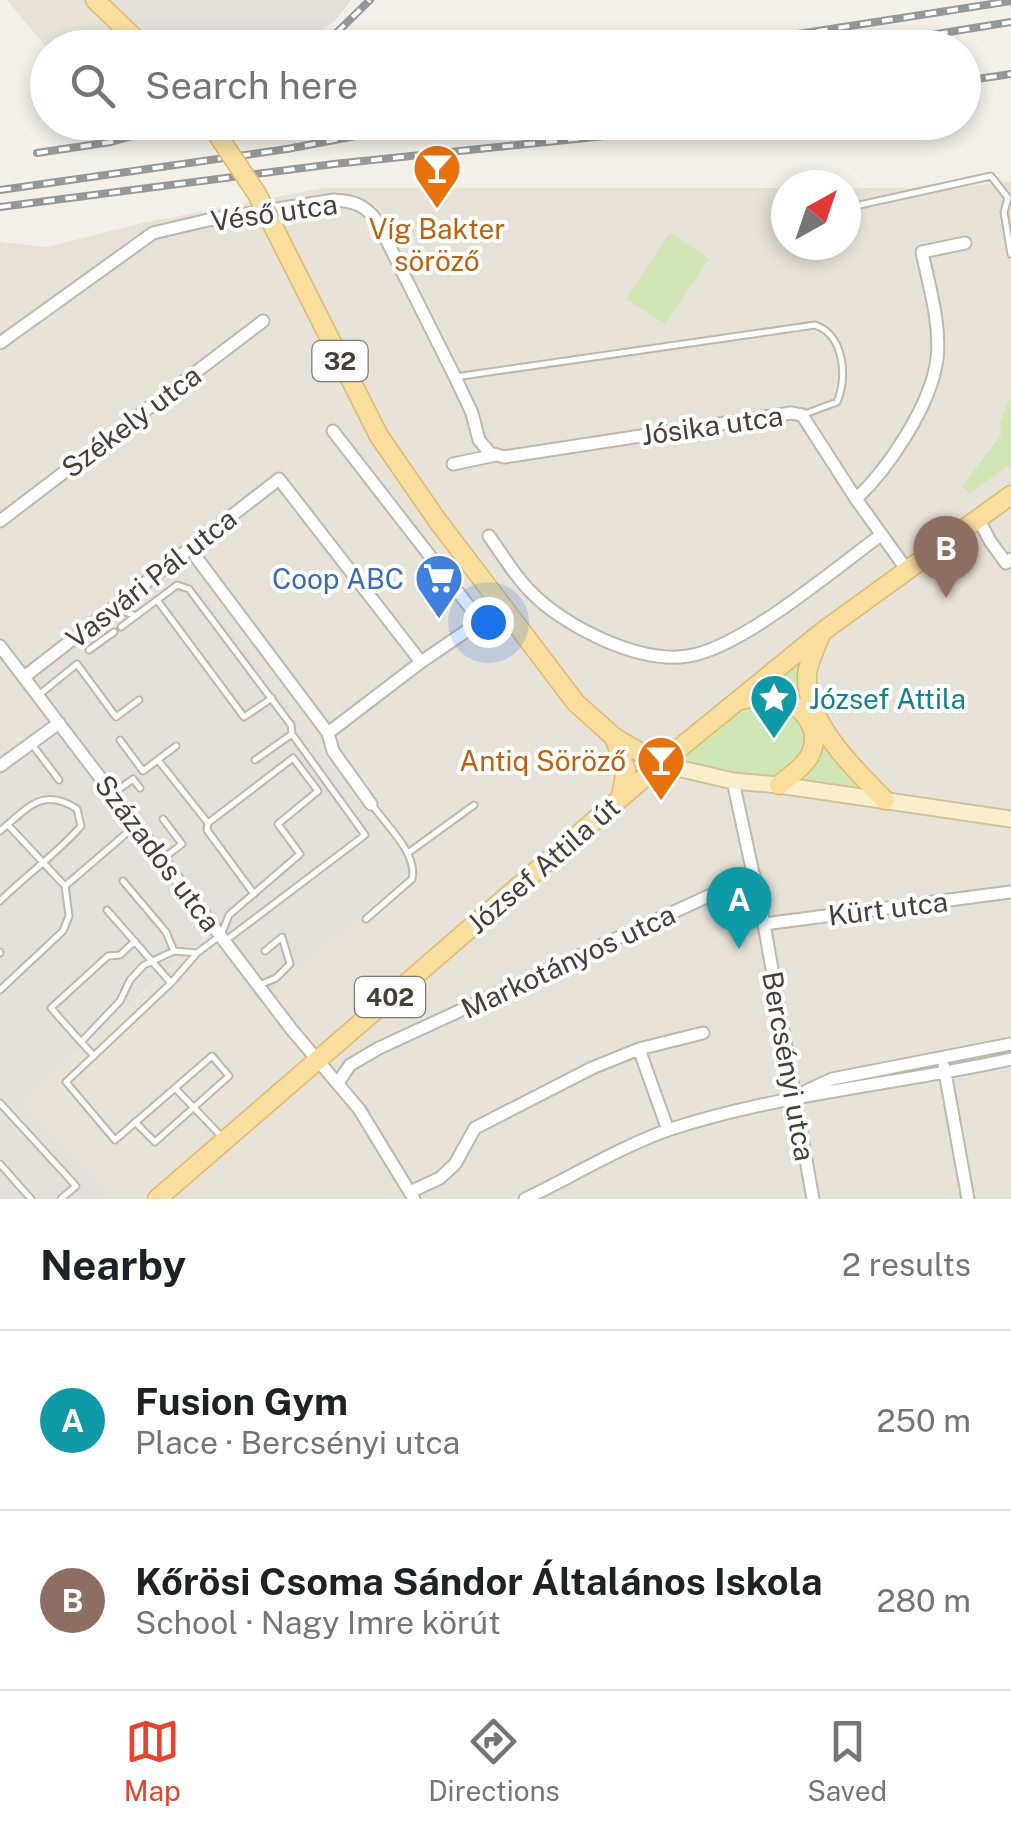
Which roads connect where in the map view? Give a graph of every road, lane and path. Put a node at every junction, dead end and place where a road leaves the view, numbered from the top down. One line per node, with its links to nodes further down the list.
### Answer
1 (95, 0): 2 (main road)
2 (126, 30)
3 (221, 140): 26 (main road, 32, bridge)
4 (1009, 197): 5 (lane); 6 (lane)
5 (861, 205)
6 (1008, 222): 8 (lane)
7 (965, 242): 17 (street)
8 (1011, 254)
9 (262, 321): 19 (street, Székely utca)
10 (0, 343): 11 (street, Véső utca)
11 (455, 377): 12 (lane); 14 (street, Véső utca)
12 (802, 415): 14 (street, Jósika utca); 17 (street, Jósika utca)
13 (333, 430): 29 (street)
14 (493, 454): 15 (street, Jósika utca)
15 (452, 464)
16 (1011, 495): 18 (main road, József Attila út)
17 (856, 498): 20 (street, Jósika utca)
18 (978, 518): 23 (street); 24 (main road, József Attila út)
19 (0, 521)
20 (881, 535): 21 (street); 24 (street, Jósika utca)
21 (489, 536)
22 (196, 557): 42 (street)
23 (1011, 559)
24 (907, 570): 31 (main road, József Attila út)
25 (157, 600): 28 (lane); 38 (lane); 38 (lane)
26 (502, 606): 29 (street); 44 (main road, 32)
27 (114, 608): 28 (lane); 30 (street, Vasvári Pál utca); 35 (street, Vasvári Pál utca)
28 (136, 616): 32 (lane)
29 (482, 622): 35 (street)
30 (94, 623): 32 (lane); 36 (street, Vasvári Pál utca)
31 (822, 632): 40 (main road, József Attila út); 60 (main road)
32 (105, 639): 34 (lane)
33 (0, 646): 36 (street, Százados utca)
34 (89, 650)
35 (421, 662): 42 (street)
36 (24, 677): 37 (street, Százados utca)
37 (38, 695): 39 (lane); 41 (street, Százados utca)
38 (272, 698): 43 (lane)
39 (139, 700)
40 (741, 700): 52 (main road, József Attila út); 56 (main road)
41 (59, 723): 46 (street); 58 (street, Százados utca)
42 (328, 733): 61 (street)
43 (292, 734): 49 (lane); 51 (lane)
44 (614, 737): 52 (main road, 32); 59 (main road)
45 (120, 740): 50 (lane)
46 (31, 744): 53 (street); 54 (lane)
47 (314, 744): 49 (lane)
48 (176, 746): 50 (lane)
49 (304, 751): 81 (lane)
50 (158, 760): 65 (lane)
51 (255, 760)
52 (660, 764): 55 (street); 59 (main road, József Attila út / 402)
53 (0, 766)
54 (59, 780)
55 (733, 782): 56 (street); 72 (street, Bercsényi utca)
56 (779, 784): 60 (street)
57 (140, 788): 58 (lane)
58 (112, 794): 67 (street, Százados utca)
59 (621, 797): 96 (main road, József Attila út / 402)
60 (885, 800): 64 (street)
61 (371, 804): 69 (lane)
62 (474, 805): 69 (lane)
63 (163, 819): 70 (lane)
64 (1011, 819)
65 (208, 823): 76 (lane); 76 (lane)
66 (8, 825): 68 (lane); 71 (lane); 71 (lane)
67 (136, 825): 70 (street, Százados utca); 74 (lane)
68 (0, 831)
69 (408, 854): 79 (lane)
70 (162, 859): 81 (street, Százados utca)
71 (40, 862): 74 (lane); 77 (lane)
72 (754, 875): 80 (street, Bercsényi utca); 99 (street, Markotányos utca)
73 (123, 881): 83 (lane)
74 (65, 886): 89 (lane)
75 (1011, 892): 80 (street, Kürt utca)
76 (254, 894): 81 (lane)
77 (0, 901)
78 (107, 910): 82 (lane)
79 (366, 920)
80 (764, 924): 101 (street, Bercsényi utca)
81 (224, 938): 85 (lane); 96 (street, Százados utca)
82 (134, 941): 86 (lane); 91 (lane)
83 (174, 951): 85 (lane); 86 (lane)
84 (264, 951): 88 (lane)
85 (197, 953): 87 (lane)
86 (152, 962): 87 (lane); 91 (lane)
87 (171, 983): 94 (lane)
88 (262, 984)
89 (0, 990)
90 (703, 1033): 93 (street)
91 (81, 1042): 94 (lane)
92 (1011, 1044): 95 (street)
93 (639, 1050): 105 (street); 108 (street)
94 (94, 1056): 104 (lane)
95 (942, 1058): 98 (street); 101 (street)
96 (318, 1059): 99 (street, Százados utca); 106 (main road, József Attila út / 402)
97 (1011, 1060): 98 (street)
98 (944, 1074): 101 (street); 114 (street)
99 (338, 1084): 108 (street, Százados utca)
100 (175, 1088): 103 (lane); 103 (lane); 104 (lane)
101 (795, 1096): 105 (street); 113 (street, Bercsényi utca)
102 (0, 1103): 110 (lane)
103 (194, 1108): 104 (lane); 106 (lane)
104 (135, 1122)
105 (668, 1130): 112 (street)
106 (225, 1140): 111 (main road, József Attila út / 402)
107 (0, 1164): 109 (lane)
108 (412, 1196)
109 (30, 1199)
110 (61, 1199)
111 (157, 1199)
112 (525, 1199)
113 (812, 1199)
114 (968, 1199)

